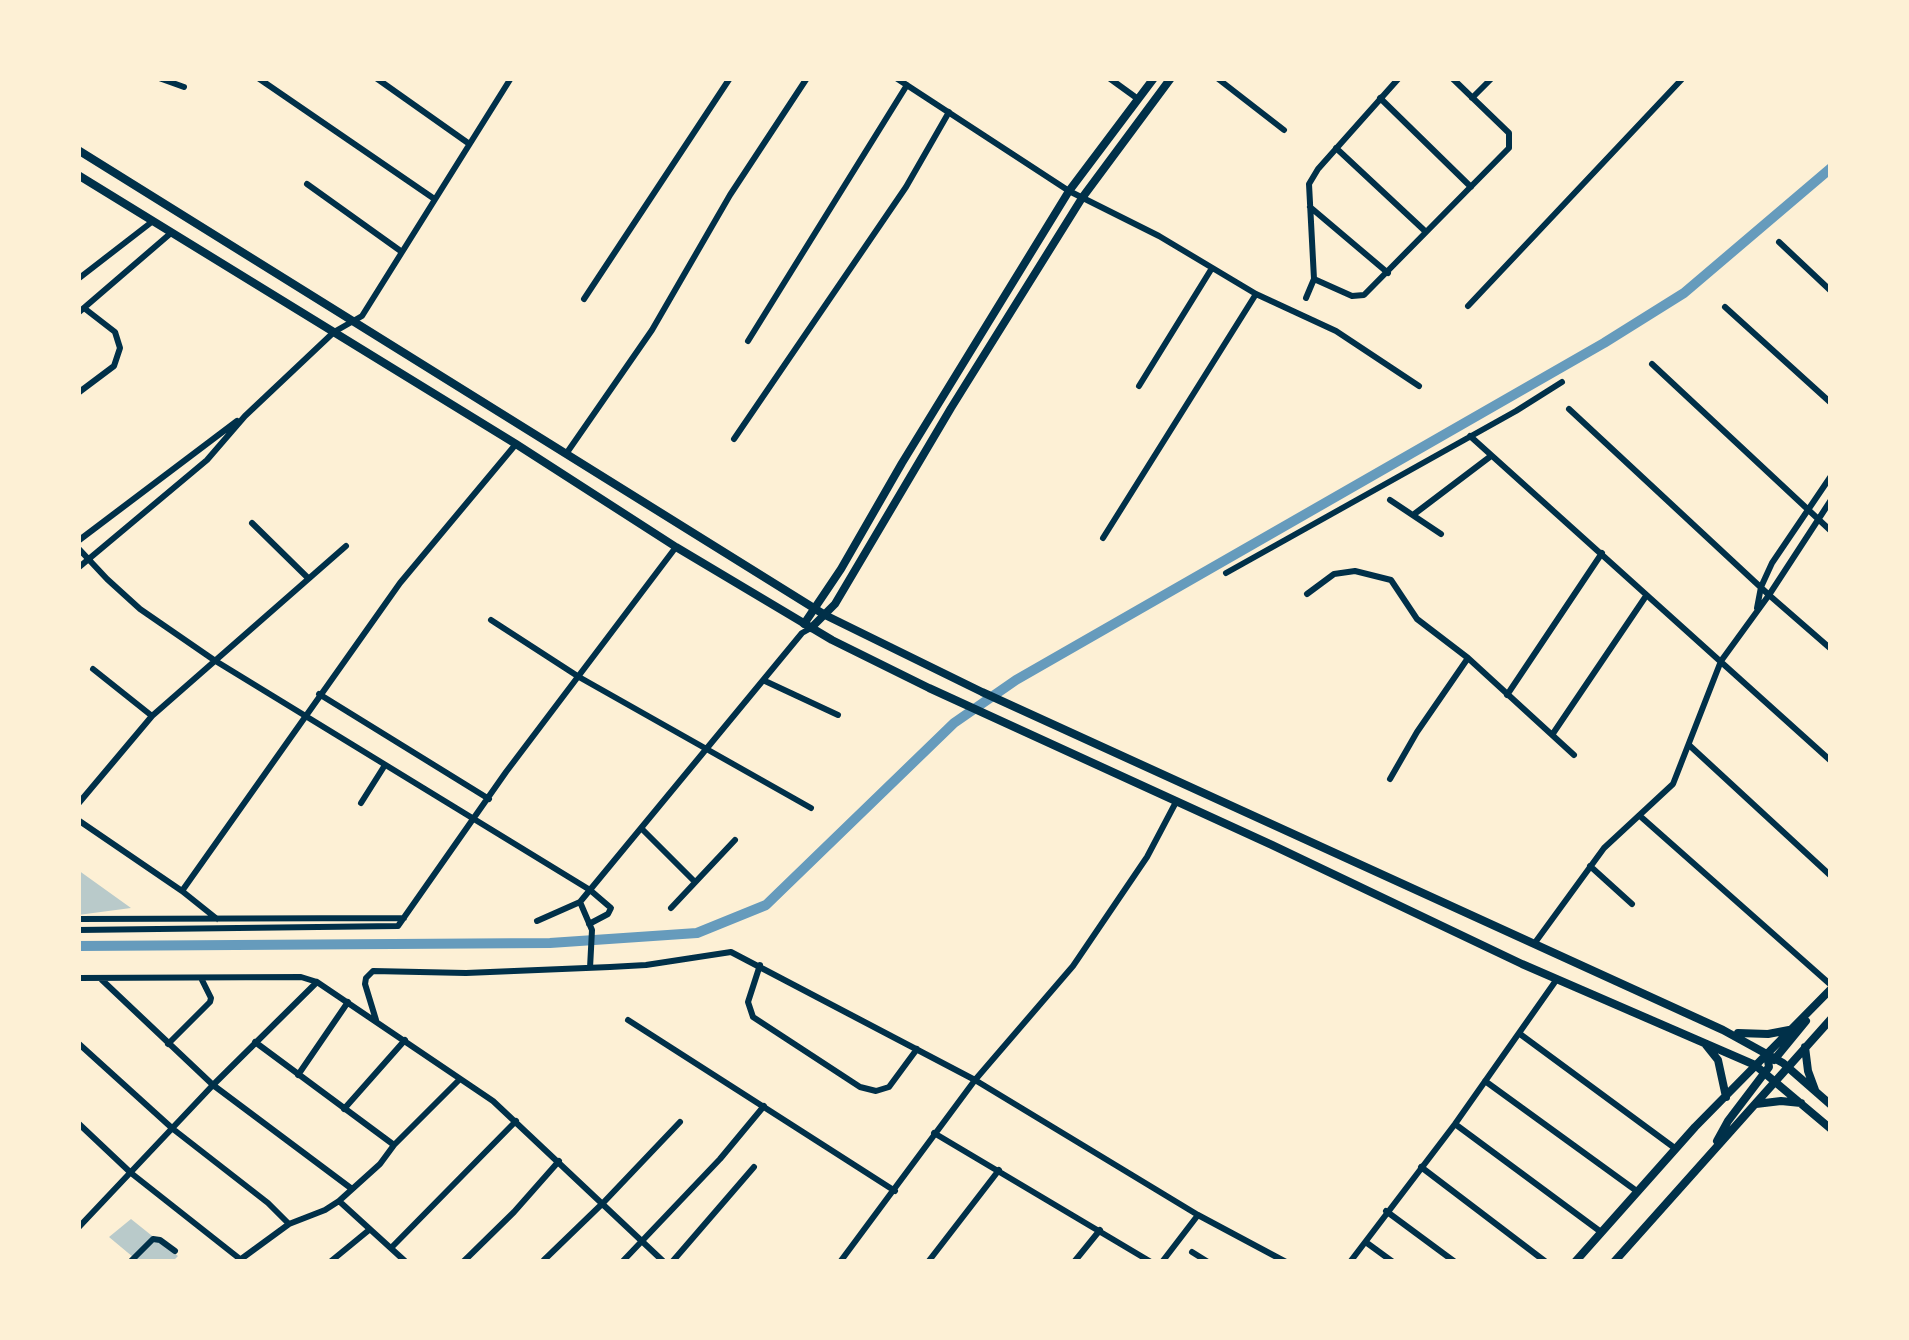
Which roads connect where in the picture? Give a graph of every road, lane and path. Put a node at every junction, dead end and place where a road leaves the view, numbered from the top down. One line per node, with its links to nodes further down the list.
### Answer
1 (160, 78): 18 (street)
2 (258, 78): 33 (street)
3 (376, 78): 25 (street)
4 (511, 78): 25 (street)
5 (730, 78): 47 (street)
6 (807, 78): 65 (street)
7 (896, 78): 17 (street)
8 (1109, 78): 22 (street)
9 (1153, 78): 22 (main road)
10 (1171, 78): 32 (main road)
11 (1217, 78): 24 (street)
12 (1399, 78): 20 (street)
13 (1452, 78): 19 (street)
14 (1471, 78): 19 (street)
15 (1492, 78): 21 (street)
16 (1683, 78): 48 (street)
17 (907, 85): 23 (street); 53 (street)
18 (184, 87)
19 (1462, 87): 21 (street)
20 (1380, 98): 26 (street); 30 (street)
21 (1472, 98): 30 (street)
22 (1138, 99): 31 (main road)
23 (949, 112): 31 (street); 63 (street)
24 (1283, 130)
25 (468, 143): 33 (street)
26 (1336, 148): 34 (street); 37 (street)
27 (78, 150): 51 (main road)
28 (78, 175): 35 (main road)
29 (307, 184): 39 (street)
30 (1471, 187): 37 (street)
31 (1070, 191): 32 (street); 89 (main road)
32 (1082, 198): 40 (street); 91 (main road)
33 (434, 199): 39 (street)
34 (1310, 207): 41 (street); 43 (street)
35 (153, 221): 36 (main road); 42 (street)
36 (172, 232): 50 (street); 52 (main road)
37 (1426, 232): 41 (street)
38 (1779, 242): 44 (street)
39 (403, 253): 51 (street)
40 (1212, 268): 45 (street); 56 (street)
41 (1388, 273): 43 (street)
42 (78, 279)
43 (1314, 279): 46 (street)
44 (1831, 291)
45 (1256, 294): 57 (street); 76 (street)
46 (1306, 298)
47 (584, 299)
48 (1468, 306)
49 (1725, 307): 59 (street)
50 (81, 311): 58 (street)
51 (355, 321): 52 (street); 65 (main road)
52 (334, 332): 61 (street); 64 (main road)
53 (748, 341)
54 (1652, 364): 70 (street)
55 (1562, 382): 62 (street)
56 (1138, 386)
57 (1419, 386)
58 (78, 393)
59 (1831, 403)
60 (1569, 410): 85 (street)
61 (245, 416): 77 (street); 81 (street)
62 (1470, 436): 66 (street); 83 (street)
63 (734, 439)
64 (517, 444): 79 (main road); 103 (street)
65 (566, 455): 89 (main road)
66 (1491, 456): 71 (street); 80 (street)
67 (1831, 476): 70 (street)
68 (1390, 500): 71 (street)
69 (1831, 500): 72 (street)
70 (1808, 510): 72 (street); 85 (street)
71 (1413, 515): 75 (street)
72 (1818, 519): 74 (street); 88 (street)
73 (253, 524): 84 (street)
74 (1831, 531)
75 (1441, 534)
76 (1103, 538)
77 (78, 545): 81 (street)
78 (346, 546): 84 (street)
79 (676, 547): 93 (main road); 100 (street)
80 (1602, 554): 87 (street); 104 (street)
81 (88, 559): 82 (street); 96 (street)
82 (78, 568)
83 (1226, 573)
84 (307, 578): 96 (street)
85 (1761, 587): 88 (street); 90 (street)
86 (1307, 595): 95 (street)
87 (1646, 596): 97 (street); 108 (street)
88 (1769, 596): 90 (street); 94 (street)
89 (814, 609): 91 (main road); 93 (main road)
90 (1757, 610): 97 (street)
91 (825, 615): 93 (main road); 99 (main road)
92 (491, 620): 100 (street)
93 (806, 628): 101 (street); 102 (main road)
94 (1831, 649)
95 (1468, 658): 104 (street); 114 (street)
96 (214, 660): 106 (street); 107 (street)
97 (1721, 661): 109 (street); 112 (street)
98 (93, 669): 106 (street)
99 (939, 673): 102 (main road); 140 (main road)
100 (579, 677): 110 (street); 115 (street)
101 (764, 680): 105 (street); 110 (street)
102 (929, 688): 116 (main road)
103 (319, 694): 107 (street); 115 (street)
104 (1507, 695): 108 (street)
105 (838, 715)
106 (152, 716): 118 (street)
107 (304, 716): 113 (street); 129 (street)
108 (1552, 735): 111 (street)
109 (1689, 746): 120 (street); 126 (street)
110 (707, 748): 119 (street); 123 (street)
111 (1574, 755)
112 (1831, 761)
113 (386, 765): 117 (street); 122 (street)
114 (1390, 779)
115 (489, 799): 122 (street)
116 (1176, 802): 144 (main road); 171 (street)
117 (362, 803)
118 (78, 804)
119 (811, 808)
120 (1640, 816): 125 (street); 148 (street)
121 (78, 820): 129 (street)
122 (474, 820): 128 (street); 133 (street)
123 (641, 828): 127 (street); 128 (street)
124 (735, 840): 127 (street)
125 (1590, 866): 131 (street); 140 (street)
126 (1831, 876)
127 (694, 880): 132 (street)
128 (590, 890): 130 (street); 137 (street)
129 (182, 891): 135 (street)
130 (580, 902): 136 (street); 137 (street)
131 (1632, 904)
132 (671, 908)
133 (404, 918): 135 (street); 138 (street)
134 (78, 919): 135 (street)
135 (216, 919): 138 (street)
136 (537, 921)
137 (591, 927): 141 (street)
138 (227, 928): 139 (street)
139 (78, 930)
140 (1534, 944): 154 (main road)
141 (590, 965): 142 (street); 152 (street)
142 (760, 965): 163 (street); 163 (street)
143 (201, 977): 146 (street); 147 (street); 160 (street)
144 (1558, 977): 156 (street); 161 (main road)
145 (78, 978): 146 (street)
146 (100, 978): 160 (street)
147 (316, 982): 149 (street); 158 (street)
148 (1831, 987): 150 (main road)
149 (348, 1002): 152 (street); 168 (street)
150 (1814, 1008): 155 (main road); 164 (main road)
151 (1831, 1019): 162 (main road)
152 (376, 1020): 157 (street)
153 (628, 1020): 179 (street)
154 (1723, 1030): 155 (main road); 164 (main road)
155 (1790, 1030): 164 (main road)
156 (1520, 1034): 172 (street); 189 (street)
157 (405, 1040): 169 (street); 180 (street)
158 (255, 1042): 168 (street); 173 (street)
159 (78, 1043): 185 (street)
160 (168, 1044): 173 (street)
161 (1705, 1044): 165 (main road); 175 (main road)
162 (1805, 1046): 166 (main road); 174 (main road)
163 (917, 1049): 171 (street)
164 (1771, 1055): 165 (main road); 166 (main road); 167 (main road); 170 (main road)
165 (1754, 1065): 167 (main road); 175 (main road)
166 (1787, 1067): 170 (main road); 174 (main road)
167 (1766, 1072): 170 (main road); 190 (main road)
168 (298, 1075): 180 (street)
169 (460, 1078): 181 (street); 188 (street)
170 (1774, 1079): 176 (main road); 177 (main road)
171 (975, 1080): 187 (street); 203 (street)
172 (1484, 1080): 184 (street); 198 (street)
173 (213, 1085): 185 (street); 196 (street)
174 (1816, 1091): 178 (main road)
175 (1726, 1096): 189 (main road)
176 (1754, 1104): 177 (main road); 190 (main road)
177 (1802, 1104): 186 (main road)
178 (1831, 1105)
179 (764, 1106): 197 (street); 210 (street)
180 (344, 1109): 188 (street)
181 (517, 1121): 191 (street); 212 (street)
182 (680, 1122): 200 (street)
183 (78, 1123): 195 (street)
184 (1455, 1124): 193 (street); 209 (street)
185 (173, 1129): 195 (street); 205 (street)
186 (1831, 1129)
187 (934, 1133): 194 (street); 197 (street)
188 (394, 1145): 196 (street)
189 (1676, 1150): 198 (main road)
190 (1714, 1150): 235 (main road)
191 (559, 1161): 200 (street); 220 (street)
192 (754, 1167): 222 (street)
193 (1421, 1167): 202 (street); 233 (street)
194 (999, 1170): 208 (street); 224 (street)
195 (131, 1173): 204 (street); 216 (street)
196 (352, 1190): 199 (street)
197 (895, 1191): 223 (street)
198 (1638, 1192): 209 (main road)
199 (339, 1201): 205 (street); 207 (street)
200 (603, 1203): 210 (street); 215 (street)
201 (78, 1208): 204 (street)
202 (1387, 1211): 211 (street); 232 (street)
203 (1198, 1215): 227 (street); 229 (street)
204 (88, 1217): 206 (street)
205 (289, 1224): 216 (street)
206 (78, 1228)
207 (369, 1230): 212 (street); 218 (street)
208 (1100, 1230): 225 (street); 226 (street)
209 (1601, 1232): 234 (main road)
210 (642, 1240): 221 (street); 222 (street)
211 (1367, 1243): 230 (street); 231 (street)
212 (391, 1248): 219 (street)
213 (176, 1251): 217 (street)
214 (1192, 1252): 228 (street)
215 (544, 1260)
216 (239, 1261)
217 (130, 1262)
218 (330, 1262)
219 (406, 1262)
220 (463, 1262)
221 (622, 1262)
222 (668, 1262)
223 (840, 1262)
224 (928, 1262)
225 (1074, 1262)
226 (1151, 1262)
227 (1162, 1262)
228 (1208, 1262)
229 (1286, 1262)
230 (1350, 1262)
231 (1393, 1262)
232 (1455, 1262)
233 (1546, 1262)
234 (1575, 1262)
235 (1614, 1262)

